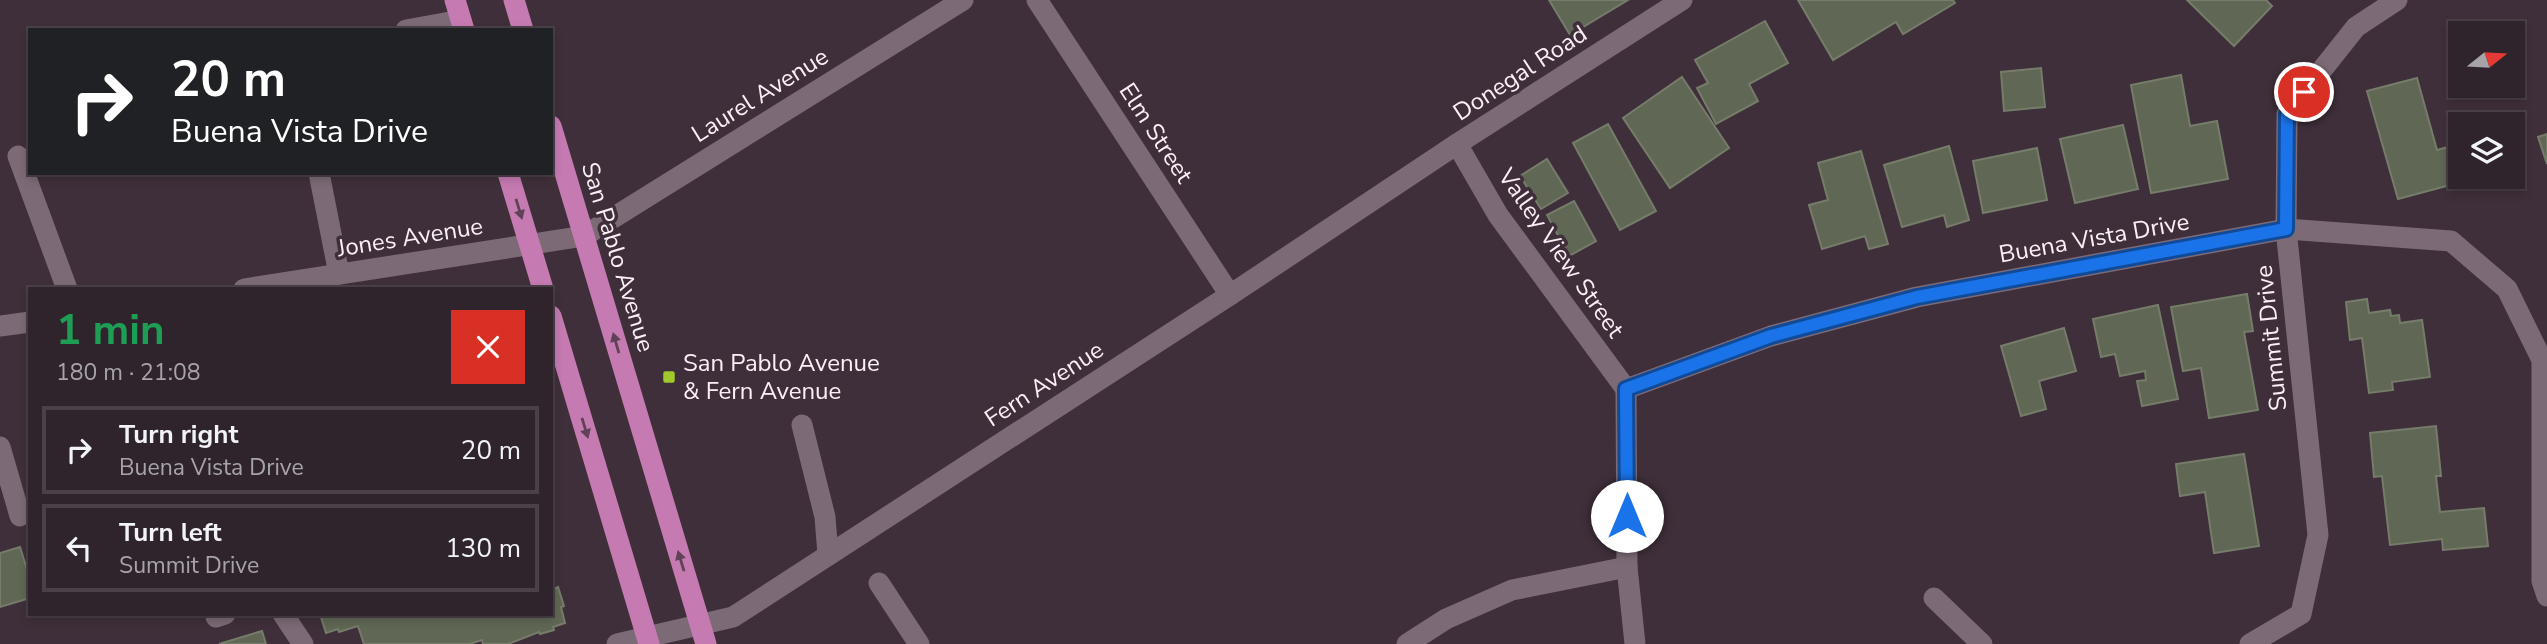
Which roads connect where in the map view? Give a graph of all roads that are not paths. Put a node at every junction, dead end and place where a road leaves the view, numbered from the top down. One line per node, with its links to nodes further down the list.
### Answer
1 (514, 0): 8 (main road)
2 (1037, 0): 21 (street, Elm Street)
3 (1682, 0): 10 (street, Donegal Road)
4 (2397, 0): 14 (street, Summit Drive)
5 (950, 3): 15 (street, Laurel Avenue)
6 (460, 17): 7 (street)
7 (414, 28)
8 (522, 28)
9 (553, 133): 15 (main road, San Pablo Avenue)
10 (1457, 144): 21 (street, Fern Avenue); 25 (street, Valley View Street)
11 (18, 156): 18 (street)
12 (319, 175): 17 (street)
13 (509, 175): 16 (main road, one-way to 16)
14 (2286, 229): 25 (street, Buena Vista Drive); 32 (street, Buena Vista Drive); 43 (street, Summit Drive)
15 (584, 236): 16 (street, Jones Avenue); 35 (main road, San Pablo Avenue, one-way to 15)
16 (530, 245): 17 (street, Jones Avenue); 20 (main road)
17 (339, 274): 19 (street, Jones Avenue)
18 (66, 287)
19 (257, 287)
20 (542, 287)
21 (1230, 295): 29 (street, Fern Avenue)
22 (28, 322): 24 (street)
23 (553, 323): 36 (main road, one-way to 36)
24 (0, 326)
25 (1626, 389): 30 (street)
26 (802, 425): 29 (street)
27 (0, 447): 28 (street)
28 (20, 516)
29 (828, 555): 35 (street, Fern Avenue)
30 (1627, 567): 40 (street); 41 (street)
31 (879, 583): 39 (street)
32 (2547, 596)
33 (1934, 598): 42 (street)
34 (284, 616): 37 (street)
35 (703, 635): 36 (street, Fern Avenue)
36 (648, 641): 38 (street, Fern Avenue)
37 (303, 644)
38 (617, 644)
39 (919, 644)
40 (1407, 644)
41 (1635, 644)
42 (1982, 644)
43 (2250, 644)

